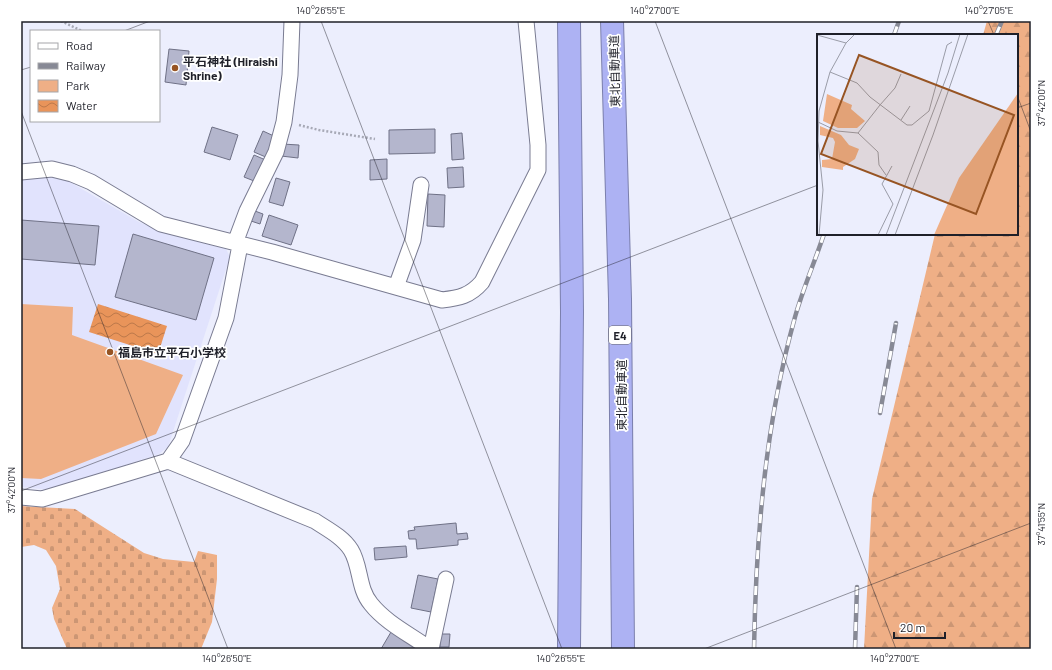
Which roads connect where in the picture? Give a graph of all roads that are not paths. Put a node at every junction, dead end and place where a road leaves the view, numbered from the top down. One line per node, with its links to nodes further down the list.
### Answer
1 (292, 21): 7 (street)
2 (526, 21): 8 (street)
3 (569, 21): 13 (highway)
4 (612, 21): 14 (highway, 東北自動車道 / E4)
5 (21, 172): 7 (street)
6 (421, 185): 8 (street)
7 (238, 244): 8 (street); 9 (street)
8 (396, 287)
9 (168, 461): 10 (street); 12 (street)
10 (21, 497)
11 (446, 579): 12 (street)
12 (431, 649)
13 (570, 649)
14 (623, 649)

